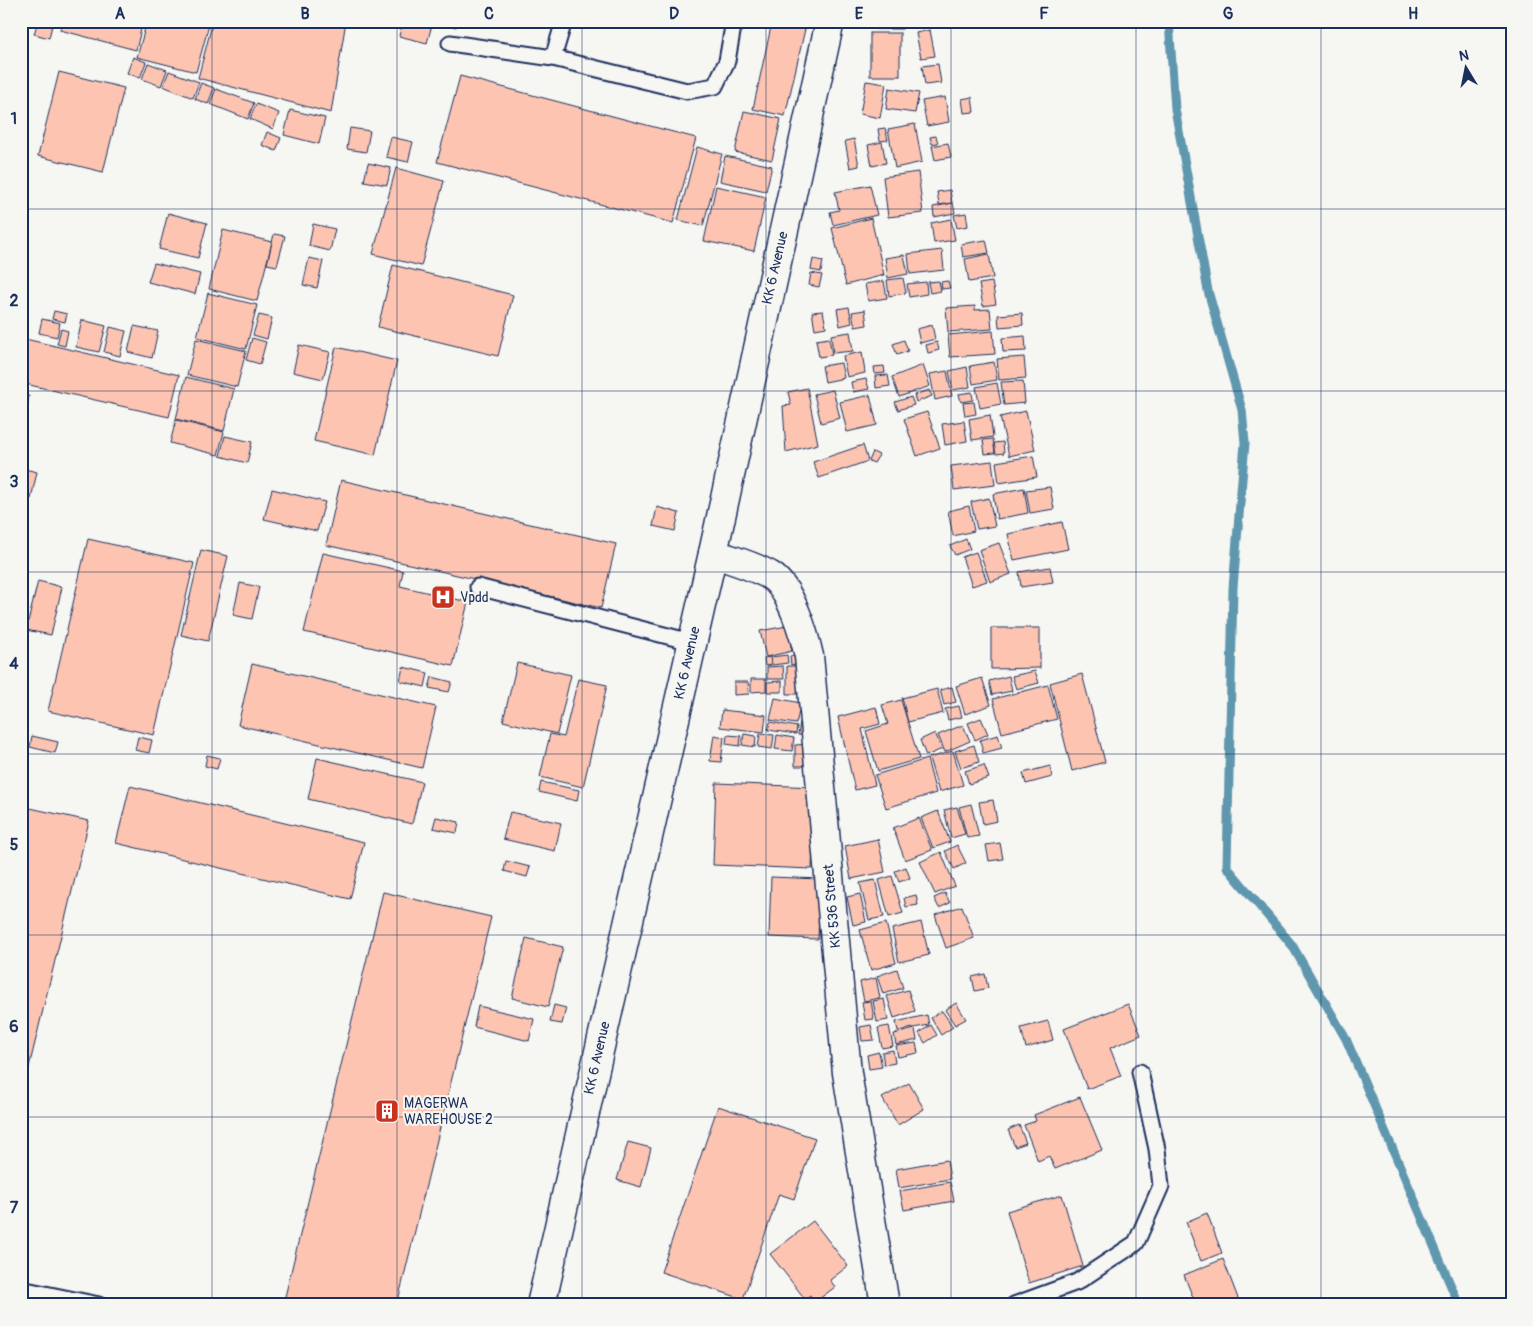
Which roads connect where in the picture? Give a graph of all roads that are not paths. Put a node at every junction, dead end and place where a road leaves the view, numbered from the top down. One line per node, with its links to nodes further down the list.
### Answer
1 (564, 21): 5 (lane)
2 (734, 21): 5 (lane)
3 (830, 21): 6 (main road, KK 6 Avenue)
4 (450, 43): 5 (lane)
5 (553, 58)
6 (713, 553): 8 (main road, KK 6 Avenue); 13 (main road, KK 536 Street)
7 (478, 587): 8 (lane)
8 (691, 642): 12 (main road, KK 6 Avenue)
9 (1140, 1072): 14 (lane)
10 (21, 1289): 11 (lane)
11 (99, 1305)
12 (541, 1305)
13 (885, 1305)
14 (1014, 1305)

